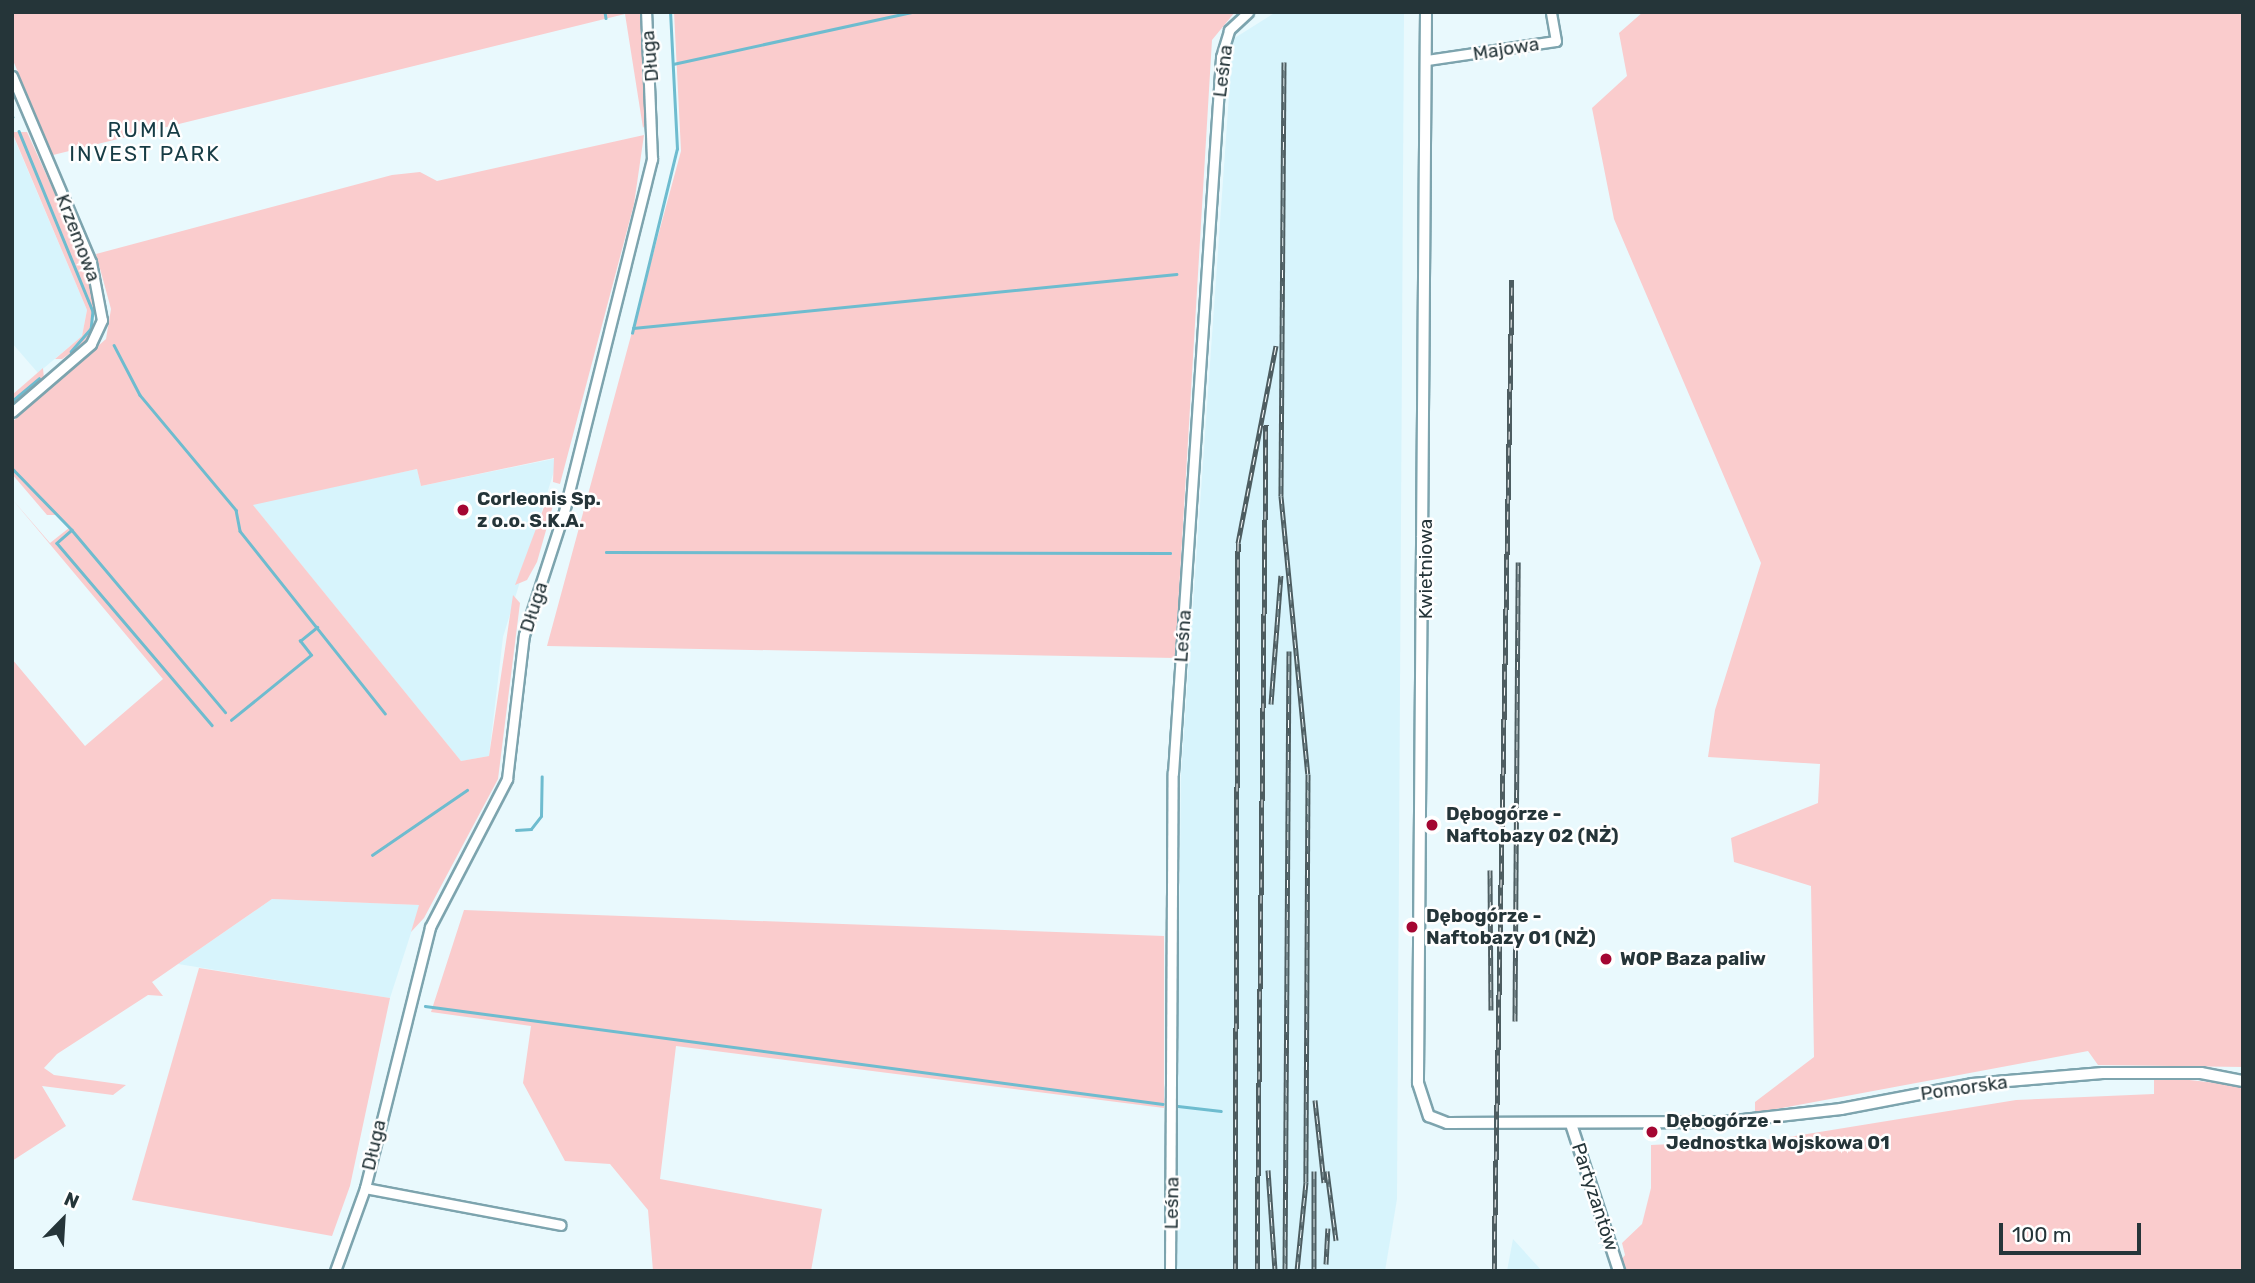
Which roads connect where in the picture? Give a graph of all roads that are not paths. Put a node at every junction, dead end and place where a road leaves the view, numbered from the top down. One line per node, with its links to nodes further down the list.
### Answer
1 (646, 12): 11 (street, Długa)
2 (1248, 12): 14 (street, Leśna)
3 (1426, 12): 5 (street, Kwietniowa)
4 (1551, 12): 5 (street, Majowa)
5 (1427, 60): 9 (street, Kwietniowa)
6 (12, 76): 7 (street, Krzemowa)
7 (12, 412)
8 (2243, 1081): 10 (street, Pomorska)
9 (1435, 1119): 10 (street, Pomorska)
10 (1571, 1124): 15 (street, Partyzantów)
11 (365, 1188): 12 (street, Długa); 13 (street, Długa)
12 (561, 1225)
13 (335, 1271)
14 (1170, 1271)
15 (1619, 1271)

